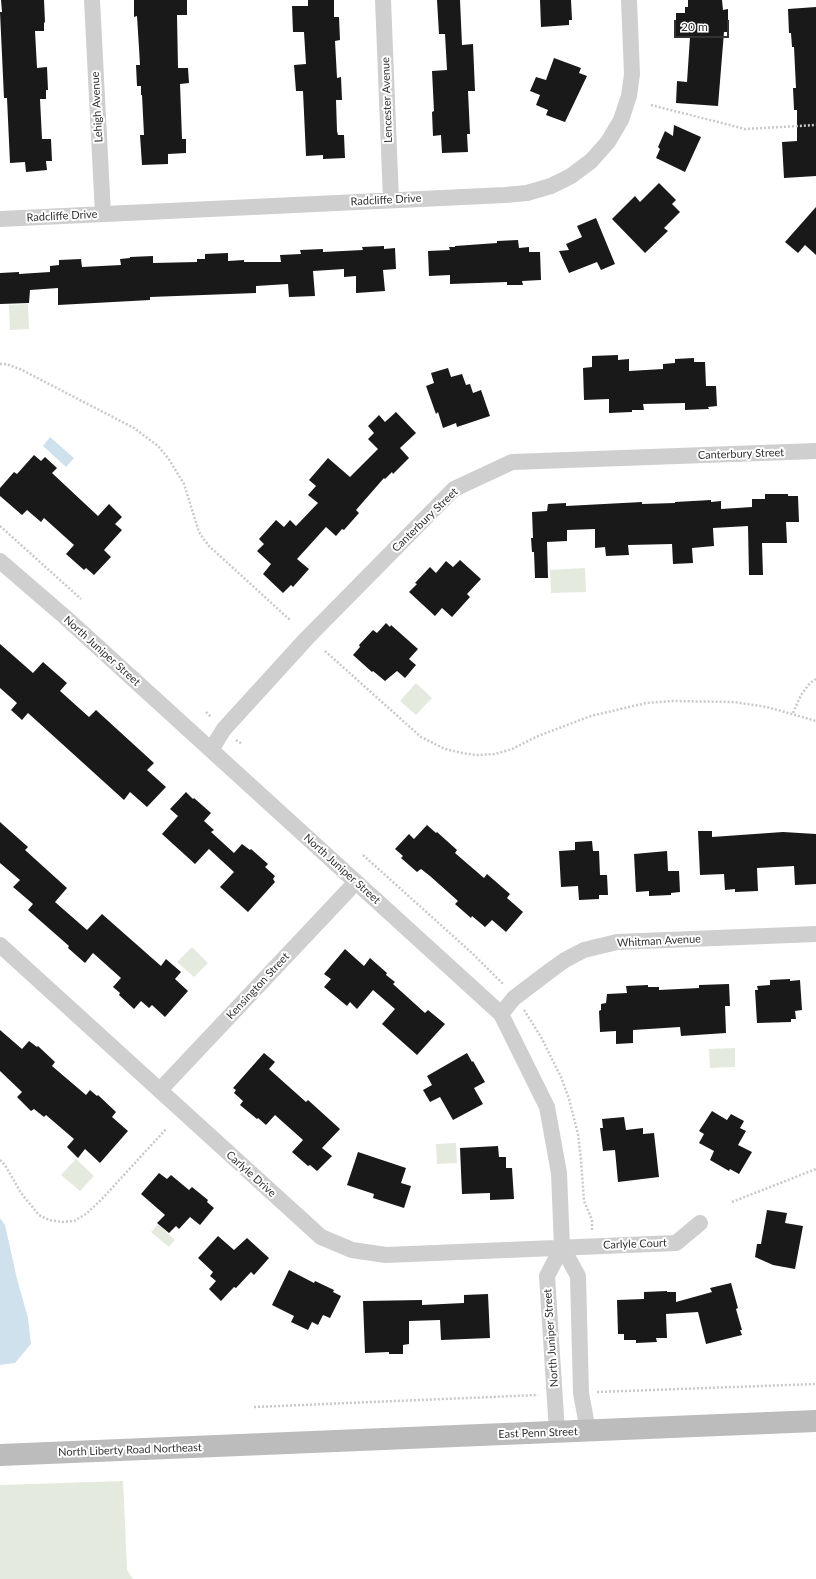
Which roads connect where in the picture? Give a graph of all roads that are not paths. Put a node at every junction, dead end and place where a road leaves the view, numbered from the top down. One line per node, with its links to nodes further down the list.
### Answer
1 (92, 0): 5 (street, Lehigh Avenue)
2 (383, 0): 4 (street, Lencester Avenue)
3 (629, 0): 4 (street, Radcliffe Drive)
4 (391, 200): 5 (street, Radcliffe Drive)
5 (103, 214): 6 (street, Radcliffe Drive)
6 (0, 219)
7 (816, 451): 9 (street, Canterbury Street)
8 (0, 561): 9 (street, North Juniper Street)
9 (211, 750): 10 (street, North Juniper Street)
10 (356, 882): 13 (street, North Juniper Street); 14 (street, Kensington Street)
11 (816, 934): 13 (street, Whitman Avenue)
12 (0, 945): 14 (street, Carlyle Drive)
13 (501, 1014): 16 (street, North Juniper Street)
14 (160, 1090): 16 (street, Carlyle Drive)
15 (700, 1223): 16 (street, Carlyle Court)
16 (562, 1247): 18 (street, North Juniper Street); 19 (street, North Juniper Street)
17 (816, 1421): 18 (street, East Penn Street)
18 (588, 1431): 19 (street, East Penn Street)
19 (557, 1432): 20 (street, East Penn Street)
20 (260, 1445): 21 (street, North Liberty Road Northeast)
21 (0, 1455)

